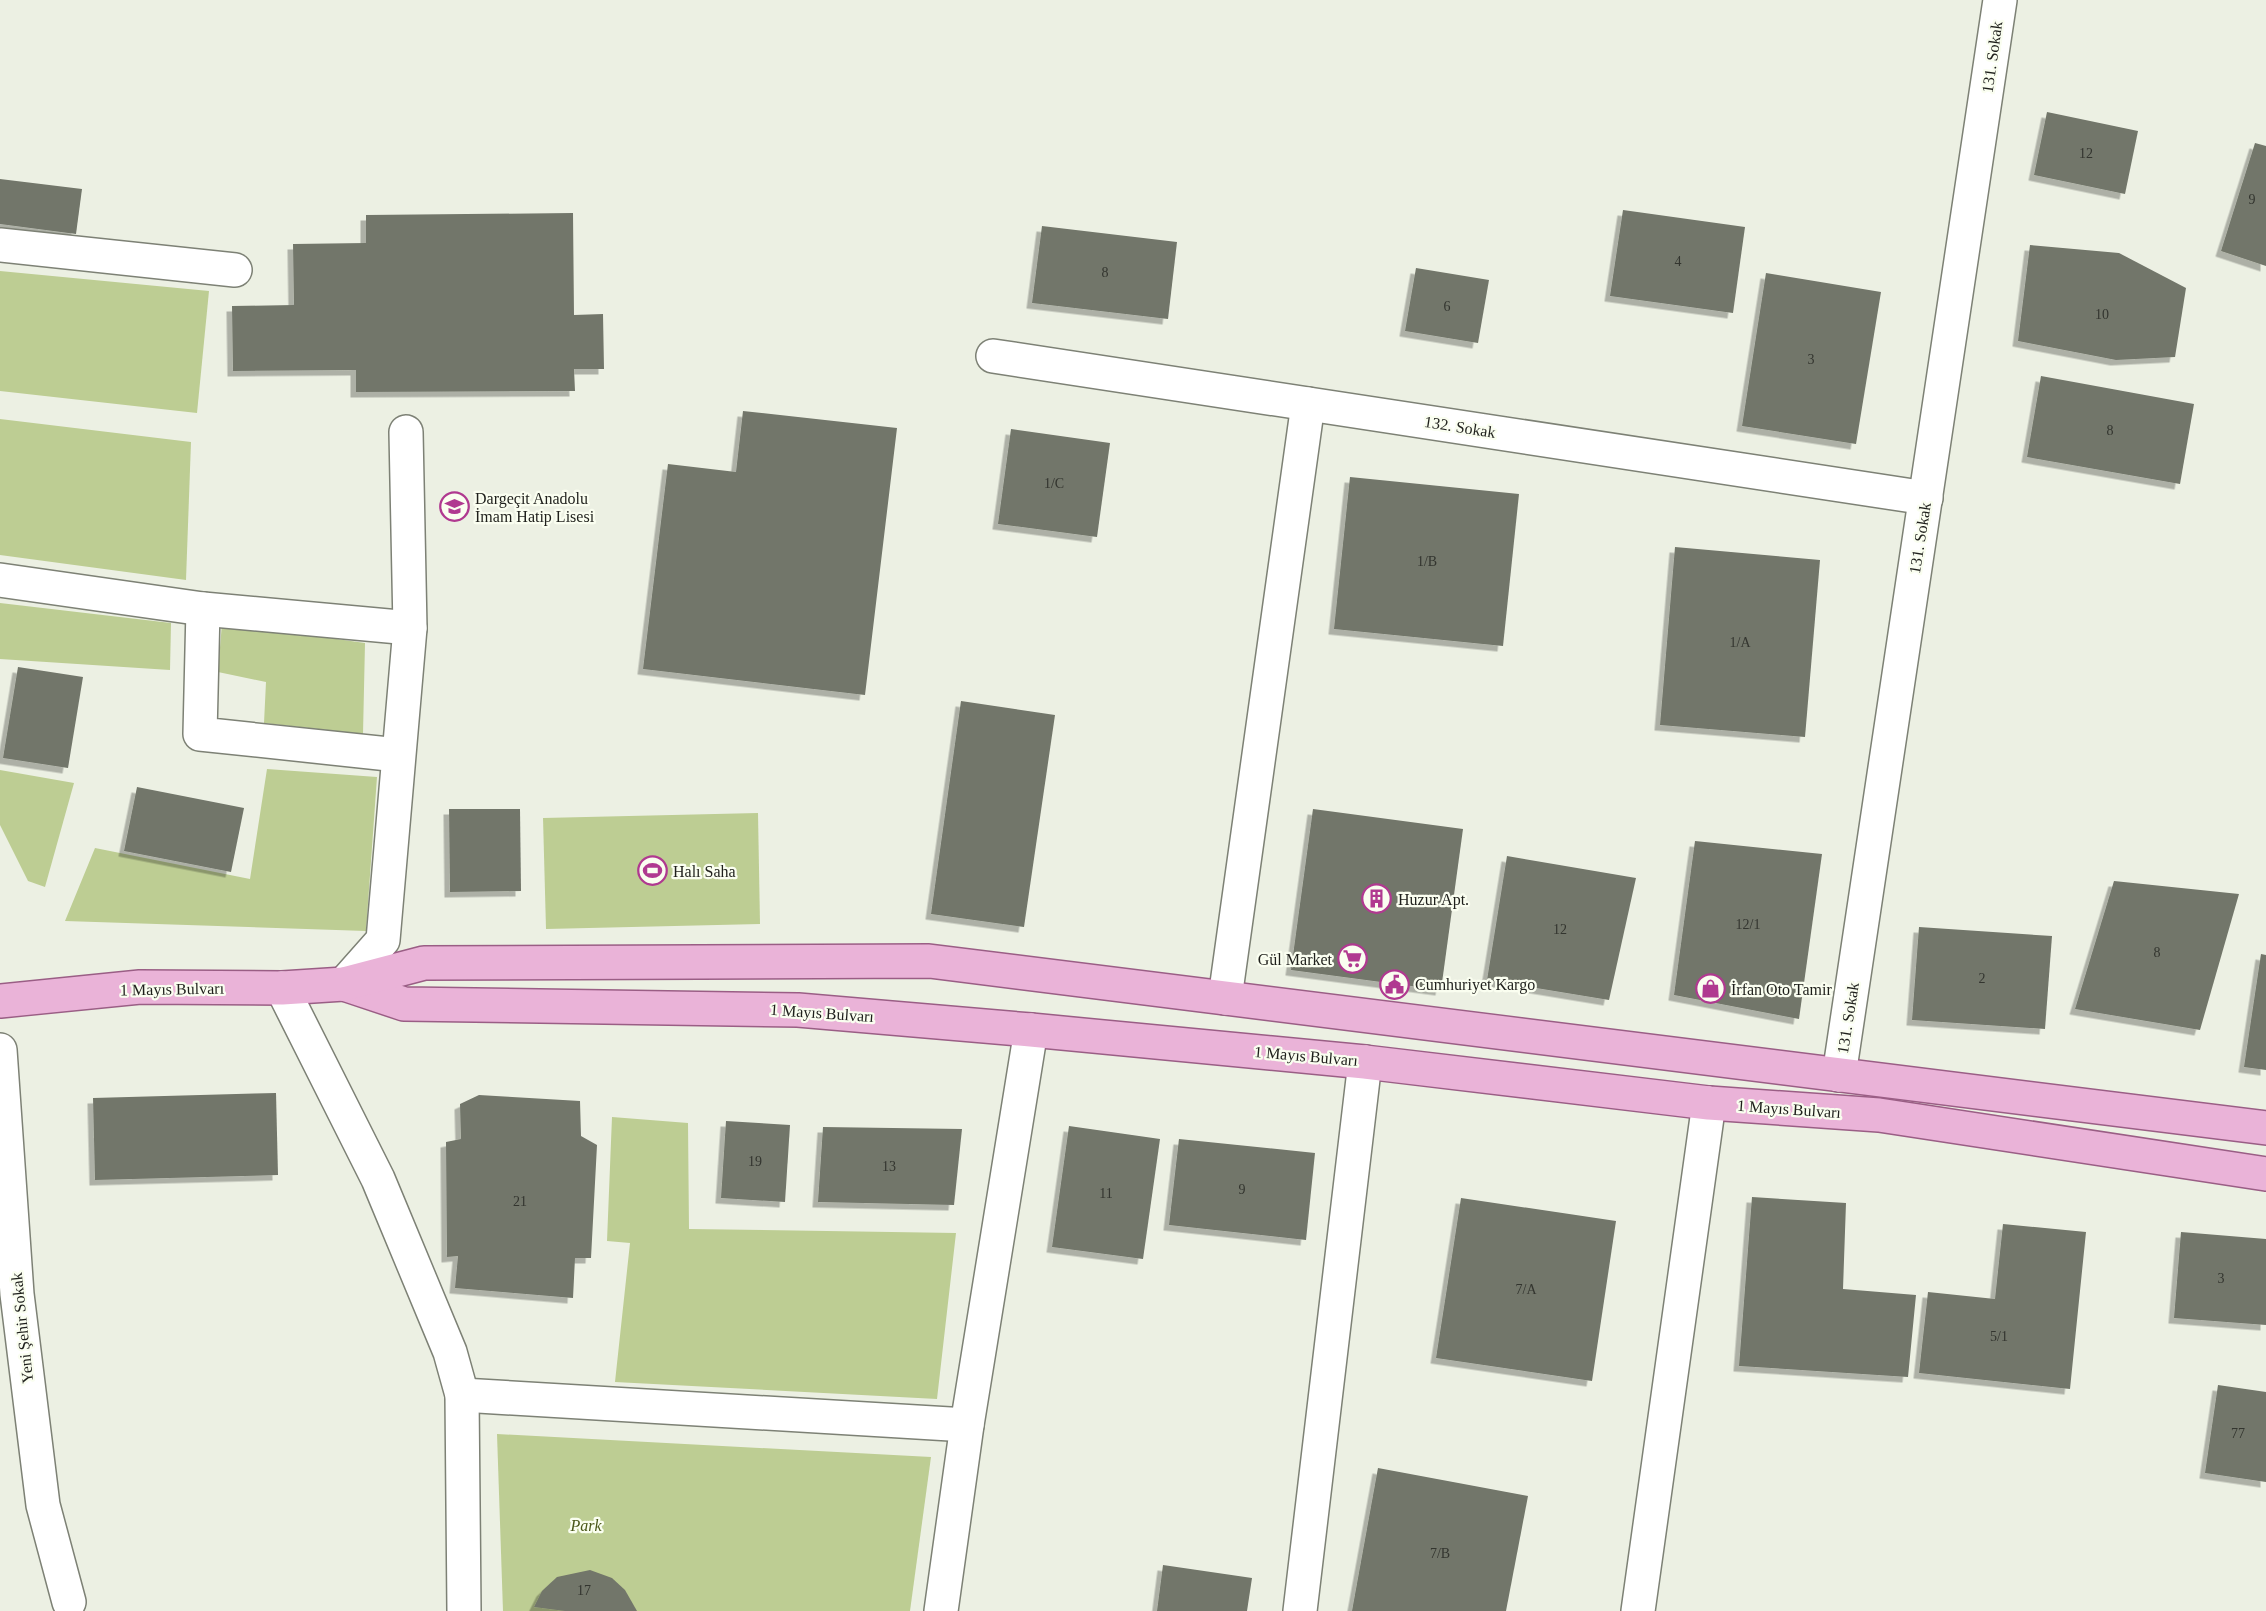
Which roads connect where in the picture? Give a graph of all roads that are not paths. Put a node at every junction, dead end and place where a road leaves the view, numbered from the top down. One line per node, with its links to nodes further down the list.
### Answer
1 (2000, 0): 7 (street, 131. Sokak)
2 (0, 245): 3 (street)
3 (235, 270)
4 (993, 356): 5 (street, 132. Sokak)
5 (1308, 404): 7 (street, 132. Sokak); 14 (street)
6 (406, 432): 10 (street)
7 (1926, 498): 19 (street, 131. Sokak)
8 (0, 580): 9 (street)
9 (203, 609): 10 (street); 11 (street)
10 (410, 628): 11 (street)
11 (398, 755): 12 (street)
12 (344, 984): 13 (main road, 1 Mayıs Bulvarı); 14 (main road, 1 Mayıs Bulvarı); 16 (main road, 1 Mayıs Bulvarı)
13 (282, 988): 15 (main road, 1 Mayıs Bulvarı); 23 (street)
14 (1225, 998): 19 (main road, 1 Mayıs Bulvarı)
15 (0, 1001)
16 (1031, 1030): 18 (main road, 1 Mayıs Bulvarı); 24 (street)
17 (0, 1050): 25 (street, Yeni Şehir Sokak)
18 (1365, 1062): 20 (main road, 1 Mayıs Bulvarı); 28 (street)
19 (1839, 1075): 21 (main road, 1 Mayıs Bulvarı)
20 (1709, 1103): 22 (main road, 1 Mayıs Bulvarı); 29 (street)
21 (2266, 1128)
22 (2266, 1174)
23 (462, 1395): 24 (street); 26 (street)
24 (967, 1425): 27 (street)
25 (69, 1602)
26 (464, 1611)
27 (941, 1611)
28 (1300, 1611)
29 (1638, 1611)

